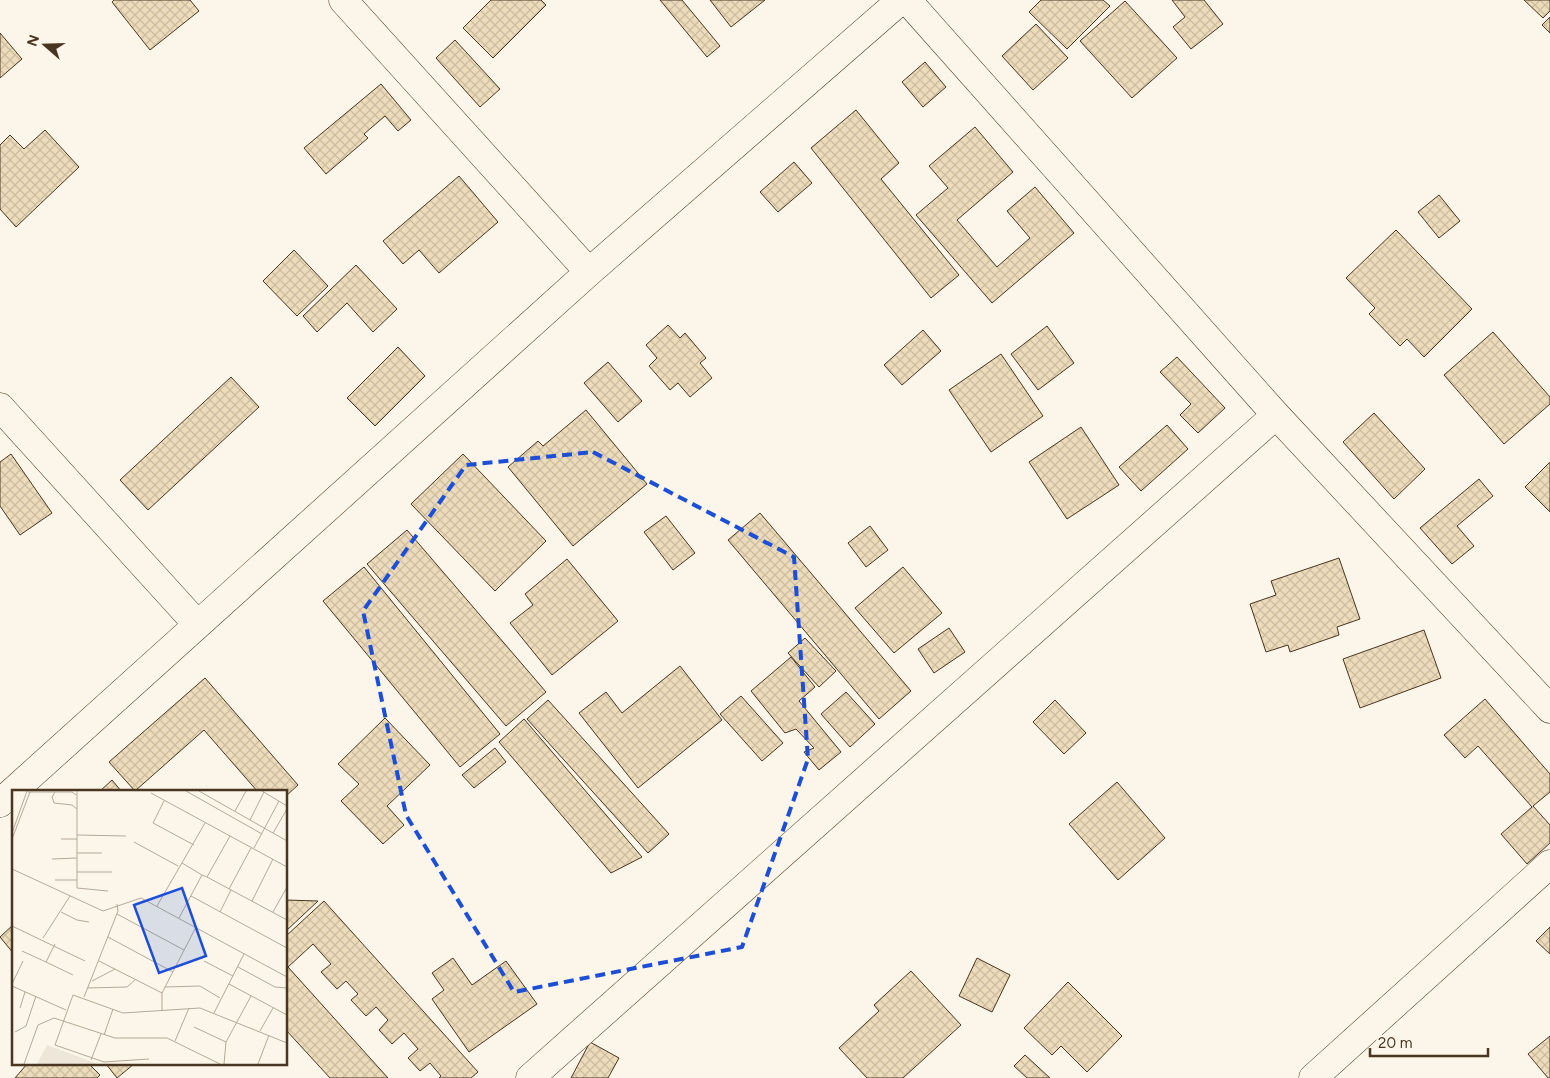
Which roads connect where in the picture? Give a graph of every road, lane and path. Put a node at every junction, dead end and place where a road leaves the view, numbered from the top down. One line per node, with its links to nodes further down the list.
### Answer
1 (343, 0): 4 (street)
2 (901, 0): 4 (street)
3 (908, 0): 6 (street)
4 (589, 272): 7 (street)
5 (0, 407): 7 (street)
6 (1276, 415): 8 (street); 13 (street)
7 (197, 624): 9 (street)
8 (1550, 709)
9 (14, 790)
10 (12, 792): 11 (street)
11 (0, 803)
12 (1550, 864): 14 (street)
13 (530, 1078)
14 (1313, 1078)

